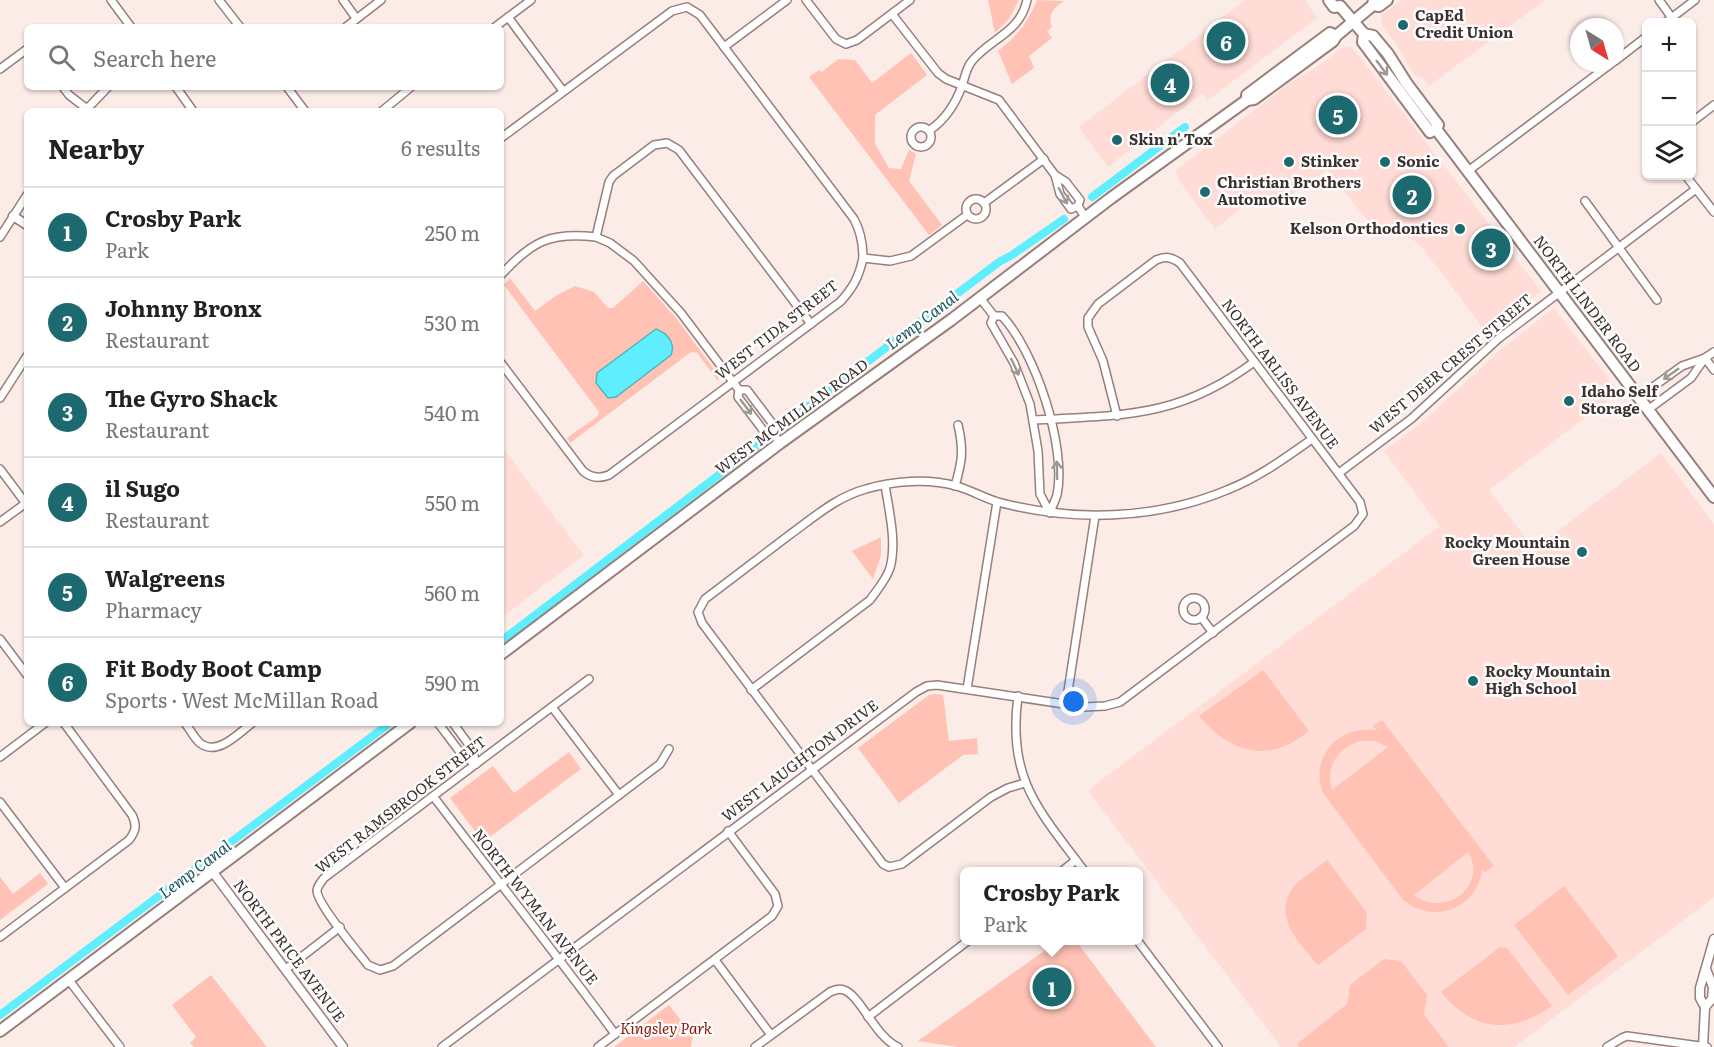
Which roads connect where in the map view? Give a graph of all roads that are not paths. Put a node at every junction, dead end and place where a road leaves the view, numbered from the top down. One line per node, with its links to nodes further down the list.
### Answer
1 (111, 0): 22 (street)
2 (219, 0): 23 (street)
3 (342, 0): 18 (street)
4 (381, 0): 18 (street)
5 (531, 0): 17 (street)
6 (787, 0): 27 (street)
7 (806, 0): 16 (street)
8 (910, 0): 16 (street)
9 (1329, 0): 14 (main road, NORTH LINDER ROAD)
10 (1387, 0): 13 (main road, WEST MCMILLAN ROAD)
11 (1659, 0): 19 (street)
12 (1695, 0): 20 (street)
13 (1373, 2): 21 (main road, WEST MCMILLAN ROAD)
14 (1342, 3): 21 (main road, NORTH LINDER ROAD)
15 (1026, 4): 32 (street)
16 (892, 14): 32 (street)
17 (508, 17): 25 (street); 38 (street)
18 (357, 18): 24 (street)
19 (1668, 18)
20 (1672, 18)
21 (1353, 22): 49 (main road, NORTH LINDER ROAD); 60 (main road, WEST MCMILLAN ROAD)
22 (129, 24)
23 (238, 24)
24 (350, 24)
25 (499, 24)
26 (1642, 41): 29 (street)
27 (724, 47): 38 (street); 65 (street)
28 (24, 52): 30 (street)
29 (1624, 54)
30 (0, 69)
31 (1601, 72): 49 (street)
32 (962, 85): 46 (street); 48 (street)
33 (65, 90): 40 (street)
34 (105, 90): 41 (street)
35 (178, 90): 42 (street)
36 (289, 90): 43 (street)
37 (407, 90): 44 (street)
38 (563, 91): 47 (street)
39 (1714, 105): 45 (street)
40 (84, 108)
41 (88, 108)
42 (191, 108)
43 (303, 108)
44 (386, 108)
45 (1696, 119)
46 (930, 130)
47 (504, 136)
48 (1044, 159): 50 (street); 55 (street)
49 (1468, 171): 67 (main road, NORTH LINDER ROAD)
50 (1055, 174): 56 (street); 56 (street, one-way to 56)
51 (1689, 180): 52 (street)
52 (1696, 189): 57 (street); 64 (street, WEST DEER CREST STREET)
53 (24, 200): 59 (street)
54 (1585, 201): 64 (street)
55 (984, 203): 58 (street); 58 (street)
56 (1078, 206): 60 (street)
57 (1714, 212)
58 (967, 215): 65 (street)
59 (13, 216): 61 (street); 62 (street)
60 (1085, 217): 68 (main road, WEST MCMILLAN ROAD)
61 (24, 223)
62 (0, 237)
63 (596, 237): 66 (street); 71 (street); 78 (street)
64 (1618, 248): 67 (street, WEST DEER CREST STREET); 69 (street)
65 (863, 258): 71 (street, WEST TIDA STREET)
66 (504, 272)
67 (1560, 292): 79 (main road, NORTH LINDER ROAD); 89 (street, WEST DEER CREST STREET)
68 (980, 298): 70 (street); 87 (main road, WEST MCMILLAN ROAD)
69 (1657, 300)
70 (994, 316): 83 (street); 84 (street, one-way to 84)
71 (811, 324): 78 (street, WEST TIDA STREET)
72 (1714, 352): 73 (street)
73 (1705, 358): 77 (street); 79 (street, one-way to 79); 81 (street)
74 (24, 361): 80 (street)
75 (1254, 362): 82 (street); 82 (street, NORTH ARLISS AVENUE); 86 (street, NORTH ARLISS AVENUE)
76 (504, 367): 78 (street, WEST TIDA STREET)
77 (1714, 370)
78 (734, 382): 87 (street)
79 (1639, 397): 81 (main road, NORTH LINDER ROAD)
80 (0, 398)
81 (1649, 410): 92 (main road, NORTH LINDER ROAD)
82 (1117, 416): 83 (street)
83 (1051, 419): 84 (street); 96 (street, one-way to 83)
84 (1034, 420): 96 (street)
85 (958, 426): 91 (street)
86 (1312, 439): 89 (street, NORTH ARLISS AVENUE); 98 (street)
87 (780, 443): 103 (main road, WEST MCMILLAN ROAD)
88 (0, 469): 93 (street)
89 (1339, 473): 97 (street, NORTH ARLISS AVENUE)
90 (885, 484): 91 (street); 107 (street); 107 (street)
91 (955, 486): 94 (street)
92 (1714, 497)
93 (24, 501)
94 (997, 502): 96 (street); 106 (street)
95 (24, 505): 99 (street)
96 (1050, 513): 98 (street)
97 (1363, 514): 101 (street, WEST LAUGHTON DRIVE)
98 (1095, 516): 109 (street)
99 (0, 522)
100 (1201, 617): 101 (street)
101 (1213, 633): 109 (street, WEST LAUGHTON DRIVE)
102 (0, 639): 104 (street)
103 (504, 652)
104 (24, 671)
105 (589, 679): 110 (street, WEST RAMSBROOK STREET)
106 (967, 689): 108 (street, WEST LAUGHTON DRIVE); 121 (street, WEST LAUGHTON DRIVE)
107 (751, 690): 121 (street)
108 (1018, 696): 109 (street, WEST LAUGHTON DRIVE); 122 (street)
109 (1066, 704)
110 (552, 707): 120 (street, WEST RAMSBROOK STREET); 123 (street)
111 (41, 726): 119 (street)
112 (66, 726): 132 (street)
113 (187, 726): 114 (street)
114 (248, 726)
115 (406, 726): 130 (main road)
116 (440, 726): 120 (street)
117 (455, 726): 120 (street)
118 (669, 749): 123 (street)
119 (0, 757)
120 (476, 764): 124 (street, WEST RAMSBROOK STREET)
121 (811, 770): 122 (street); 126 (street, WEST LAUGHTON DRIVE)
122 (1025, 783): 127 (street)
123 (620, 795): 131 (street)
124 (433, 796): 131 (street, NORTH WYMAN AVENUE); 133 (street, WEST RAMSBROOK STREET)
125 (0, 802): 132 (street)
126 (728, 831): 138 (street, WEST LAUGHTON DRIVE); 139 (street)
127 (1076, 860): 128 (street); 129 (street)
128 (1067, 867)
129 (1081, 867)
130 (212, 871): 140 (street, NORTH PRICE AVENUE); 141 (main road)
131 (501, 886): 133 (street); 138 (street, NORTH WYMAN AVENUE)
132 (65, 888): 134 (street)
133 (340, 927): 140 (street)
134 (0, 937)
135 (1714, 939): 154 (street)
136 (962, 945): 142 (street)
137 (1141, 945): 152 (street)
138 (559, 958): 144 (street, NORTH WYMAN AVENUE); 148 (street, WEST LAUGHTON DRIVE)
139 (715, 960): 144 (street); 145 (street)
140 (286, 969): 147 (street, NORTH PRICE AVENUE)
141 (68, 979): 143 (main road); 146 (street)
142 (868, 1017): 145 (street); 151 (street)
143 (0, 1031)
144 (615, 1034): 149 (street)
145 (771, 1035): 150 (street)
146 (120, 1047)
147 (343, 1047)
148 (442, 1047)
149 (598, 1047)
150 (755, 1047)
151 (898, 1047)
152 (1218, 1047)
153 (1607, 1047): 154 (street)
154 (1704, 1047)

